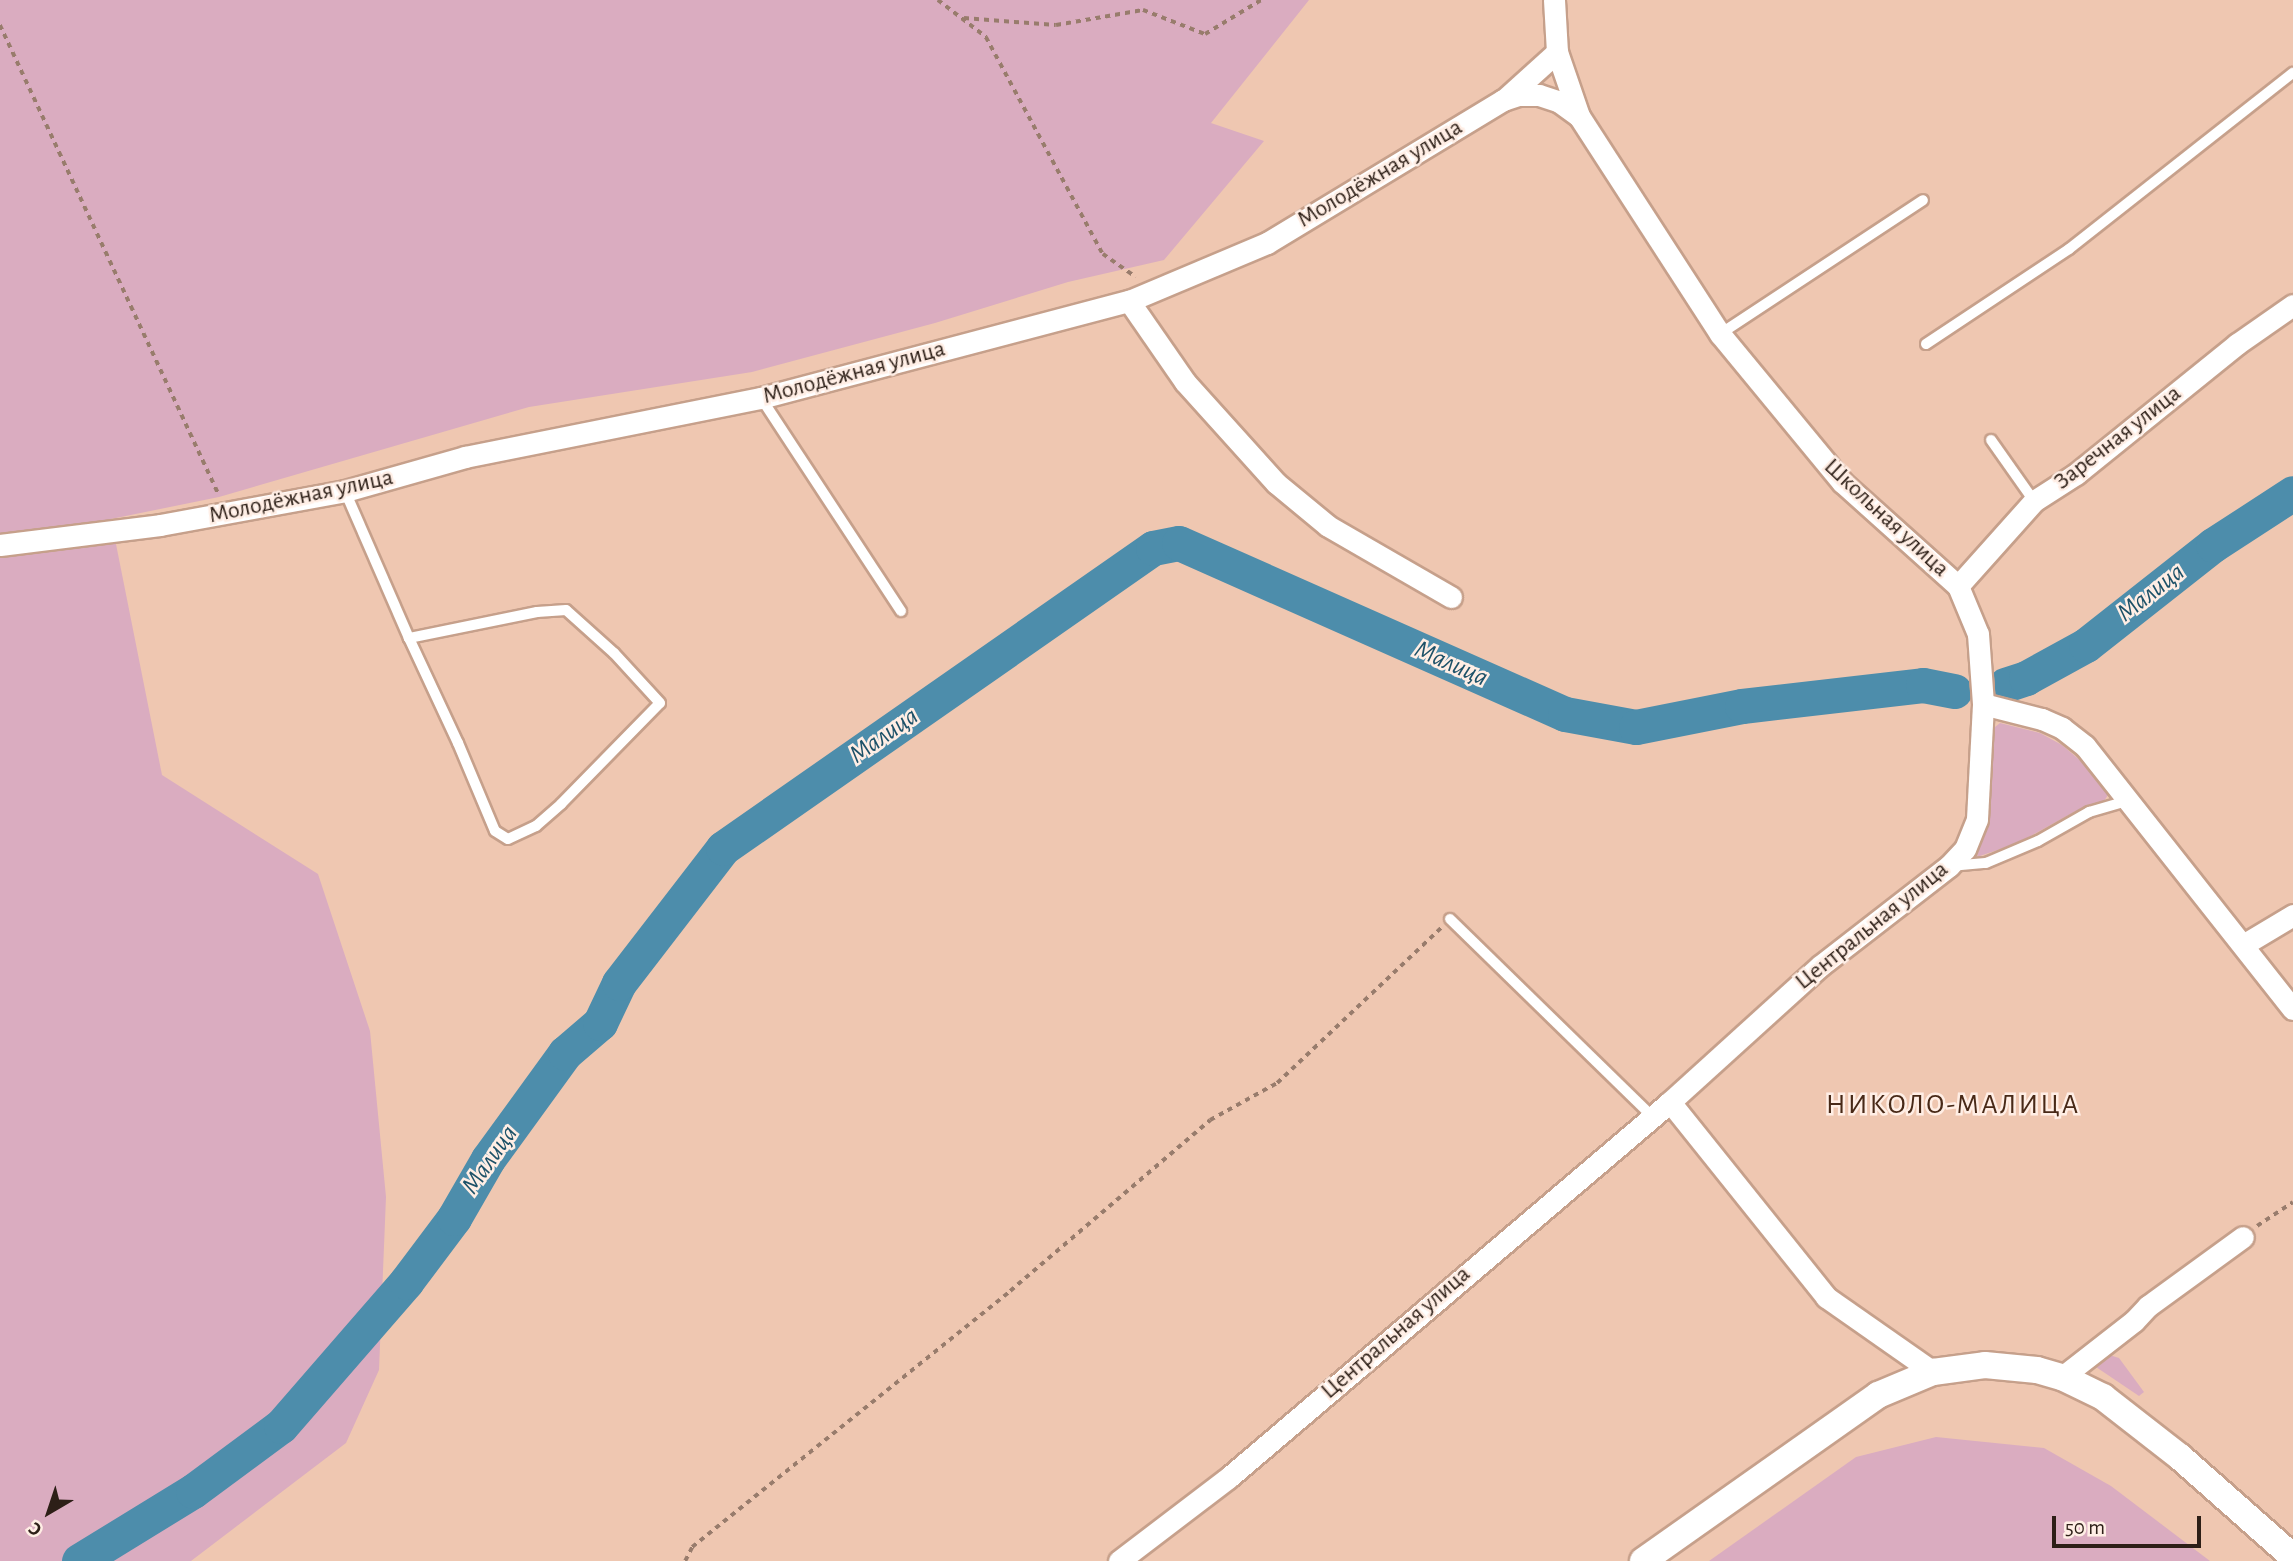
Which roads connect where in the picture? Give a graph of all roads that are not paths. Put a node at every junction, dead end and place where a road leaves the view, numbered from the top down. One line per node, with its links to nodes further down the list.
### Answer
1 (1554, 0): 2 (street, Школьная улица)
2 (1557, 52): 4 (street, Молодёжная улица); 5 (street, Школьная улица)
3 (2293, 73): 10 (lane)
4 (1503, 100): 5 (street, Молодёжная улица); 7 (street, Молодёжная улица)
5 (1579, 116): 9 (street, Школьная улица)
6 (1923, 200): 9 (lane)
7 (1129, 301): 11 (street, Молодёжная улица); 17 (street)
8 (2293, 305): 14 (street, Заречная улица)
9 (1720, 334): 16 (street, Школьная улица)
10 (1926, 344)
11 (761, 398): 13 (street, Молодёжная улица); 18 (lane)
12 (1991, 439): 14 (lane)
13 (345, 491): 15 (street, Молодёжная улица); 19 (lane)
14 (2034, 501): 16 (street, Заречная улица)
15 (0, 545)
16 (1958, 586): 20 (street, Школьная улица)
17 (1451, 597)
18 (901, 611)
19 (409, 638): 19 (lane)
20 (1983, 705): 21 (street); 22 (street, Центральная улица)
21 (2130, 800): 22 (lane); 25 (street)
22 (1949, 866): 27 (street, Центральная улица)
23 (2293, 915): 25 (street)
24 (1450, 919): 28 (lane)
25 (2244, 945): 26 (street)
26 (2293, 1009)
27 (1670, 1102): 28 (street, Центральная улица); 30 (street)
28 (1651, 1115): 33 (street, Центральная улица)
29 (2243, 1237): 31 (street)
30 (1933, 1372): 31 (street); 34 (street)
31 (2062, 1377): 32 (street)
32 (2293, 1557)
33 (1119, 1561)
34 (1643, 1561)

